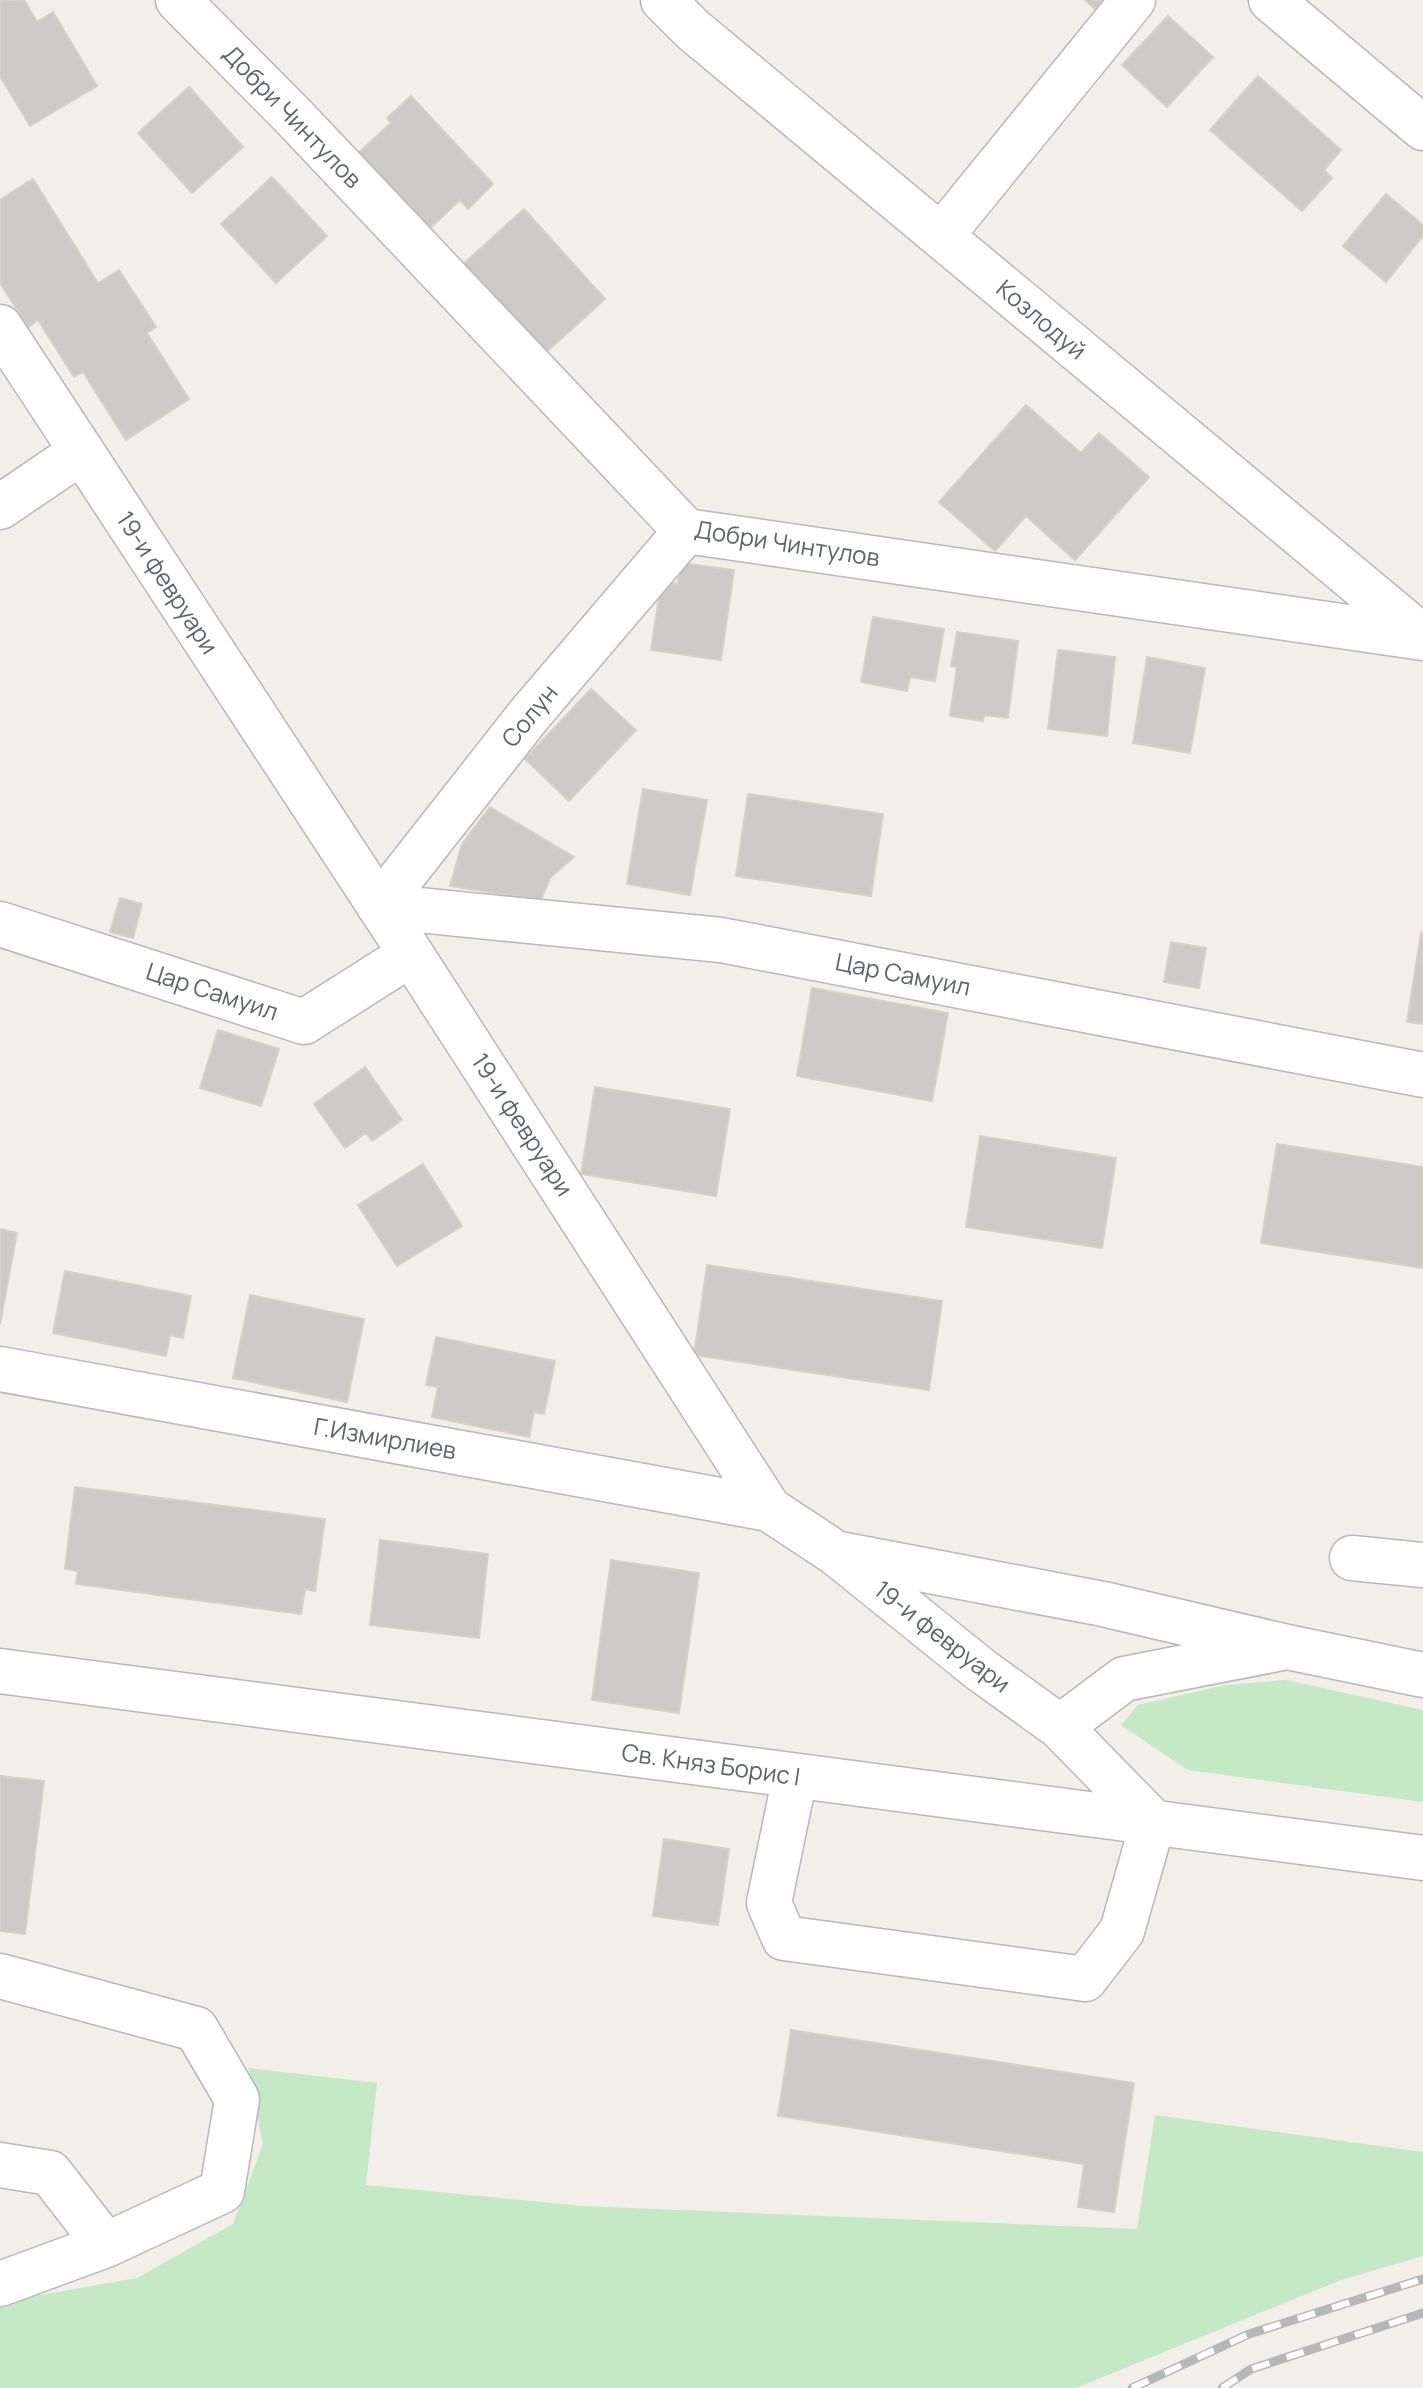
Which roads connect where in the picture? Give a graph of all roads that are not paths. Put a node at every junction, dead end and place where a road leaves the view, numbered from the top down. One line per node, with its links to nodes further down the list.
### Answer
1 (178, 0): 10 (street, Добри Чинтулов)
2 (663, 0): 6 (street, Козлодуй)
3 (1133, 0): 6 (street)
4 (1271, 0): 5 (street)
5 (1423, 128)
6 (941, 236): 11 (street, Козлодуй)
7 (0, 327): 8 (street, 19-и февруари)
8 (81, 452): 9 (street); 12 (street, 19-и февруари)
9 (0, 507)
10 (686, 531): 11 (street, Добри Чинтулов); 12 (street, Солун)
11 (1423, 638)
12 (379, 906): 14 (street, 19-и февруари); 15 (street, Цар Самуил)
13 (0, 924): 14 (street, Цар Самуил)
14 (411, 954): 17 (street, 19-и февруари)
15 (1423, 1075)
16 (0, 1369): 17 (street, Г.Измирлиев)
17 (769, 1509): 18 (street, 19-и февруари)
18 (837, 1554): 21 (street); 24 (street, 19-и февруари)
19 (1352, 1558): 20 (street)
20 (1423, 1565)
21 (1287, 1647): 23 (street); 24 (street)
22 (0, 1671): 25 (street, Св. Княз Борис I)
23 (1423, 1675)
24 (1060, 1727): 26 (street, 19-и февруари)
25 (795, 1776): 26 (street, Св. Княз Борис I); 26 (street)
26 (1153, 1822): 27 (street, Св. Княз Борис I)
27 (1423, 1858)
28 (0, 1976): 30 (street)
29 (0, 2165): 30 (street)
30 (106, 2245): 31 (street)
31 (0, 2284)

